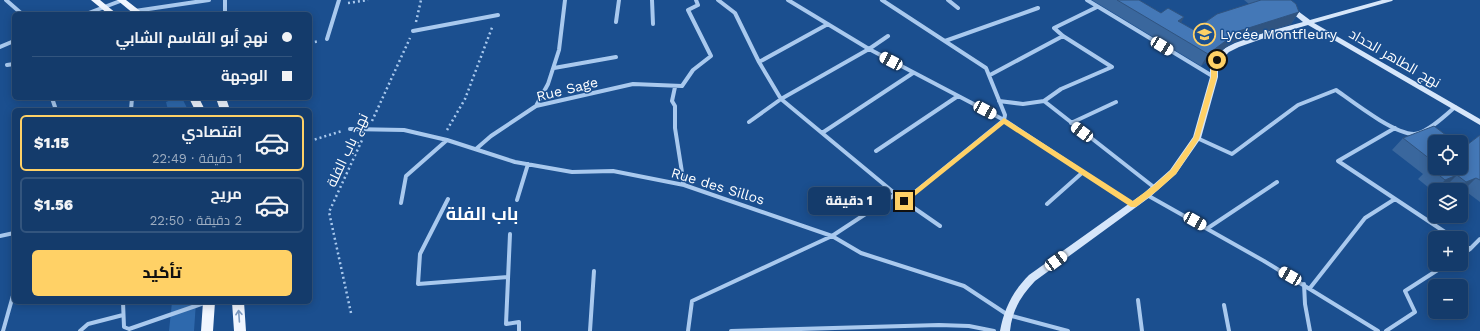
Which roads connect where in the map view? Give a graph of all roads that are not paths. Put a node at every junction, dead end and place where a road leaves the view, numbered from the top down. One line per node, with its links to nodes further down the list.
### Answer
1 (6, 0): 23 (street)
2 (95, 0): 19 (main road)
3 (122, 0): 19 (street); 26 (main road)
4 (209, 0): 18 (street)
5 (225, 0): 27 (street)
6 (339, 0): 36 (street)
7 (565, 0): 45 (street)
8 (619, 0): 29 (street)
9 (652, 0): 31 (street)
10 (696, 0): 49 (street)
11 (718, 0): 42 (street)
12 (788, 0): 32 (street)
13 (882, 0): 37 (street)
14 (948, 0): 21 (street)
15 (1087, 0): 20 (street)
16 (1279, 0): 30 (street, نهج الطاهر الحداد)
17 (1390, 0): 30 (street)
18 (176, 2): 26 (street)
19 (105, 7): 24 (street); 25 (main road)
20 (1097, 7): 35 (street); 48 (street)
21 (958, 8)
22 (1038, 8): 37 (street)
23 (20, 12)
24 (91, 12)
25 (111, 12)
26 (137, 12)
27 (225, 12)
28 (498, 15): 33 (street)
29 (616, 22)
30 (1309, 23): 48 (street); 56 (street, نهج الطاهر الحداد)
31 (653, 24)
32 (828, 24): 40 (street); 42 (street)
33 (413, 31)
34 (888, 36): 40 (street)
35 (1063, 36): 47 (street); 53 (street)
36 (327, 39)
37 (945, 41): 47 (street)
38 (12, 42): 39 (street)
39 (0, 47)
40 (869, 49): 46 (street); 51 (street)
41 (616, 57): 45 (street)
42 (759, 62): 51 (street)
43 (12, 65): 44 (street)
44 (7, 66)
45 (554, 68): 55 (street)
46 (913, 73): 50 (street); 63 (street)
47 (990, 75): 52 (street)
48 (1214, 77): 64 (street)
49 (675, 87): 55 (street, Rue Sage); 71 (street)
50 (958, 96): 57 (street); 67 (street)
51 (781, 99): 58 (street); 63 (street)
52 (1000, 101): 53 (street); 57 (street)
53 (1044, 101): 60 (street)
54 (1116, 102): 60 (street)
55 (536, 106): 66 (street, Rue Sage)
56 (1455, 108): 59 (street, نهج الطاهر الحداد); 61 (street)
57 (1004, 120): 69 (street); 78 (street)
58 (749, 122)
59 (1480, 122)
60 (1071, 123): 72 (street)
61 (1395, 128): 64 (street); 76 (street)
62 (350, 129): 65 (street, Rue des Sillos)
63 (822, 133): 73 (street)
64 (1197, 138): 72 (street)
65 (447, 140): 66 (street, Rue des Sillos); 79 (street)
66 (476, 149): 68 (street, Rue des Sillos)
67 (876, 151)
68 (528, 164): 71 (street, Rue des Sillos); 77 (street)
69 (1083, 172): 80 (street); 81 (street)
70 (1277, 182): 83 (street)
71 (684, 185): 88 (street, Rue des Sillos)
72 (1156, 188): 74 (street)
73 (896, 194): 78 (street); 88 (street)
74 (1147, 195): 81 (street); 83 (street)
75 (448, 199): 93 (street)
76 (1395, 199): 84 (street); 95 (street)
77 (517, 200)
78 (904, 201): 82 (street)
79 (402, 203)
80 (1047, 204)
81 (1133, 205): 104 (street)
82 (940, 226)
83 (1208, 228): 94 (street)
84 (1443, 231)
85 (12, 233): 87 (street)
86 (510, 234): 93 (street)
87 (0, 236)
88 (832, 236): 104 (street, Rue des Sillos); 111 (street)
89 (1480, 239): 90 (street)
90 (1470, 249)
91 (594, 271): 110 (street)
92 (1436, 271): 120 (street)
93 (508, 277): 109 (street)
94 (1304, 284): 95 (street); 118 (street)
95 (1310, 288): 119 (street)
96 (12, 300): 105 (street)
97 (1138, 300): 116 (street)
98 (123, 304): 103 (street)
99 (202, 304): 103 (street)
100 (208, 304): 107 (main road)
101 (238, 304): 108 (main road, one-way to 101)
102 (1224, 305): 117 (street)
103 (123, 315): 106 (street)
104 (1008, 315): 114 (street); 115 (street, Rue des Sillos)
105 (4, 331)
106 (80, 331)
107 (207, 331)
108 (240, 331)
109 (519, 331)
110 (590, 331)
111 (688, 331)
112 (731, 331): 113 (street)
113 (994, 331)
114 (1005, 331)
115 (1068, 331)
116 (1142, 331)
117 (1229, 331)
118 (1310, 331)
119 (1378, 331)
120 (1386, 331)

